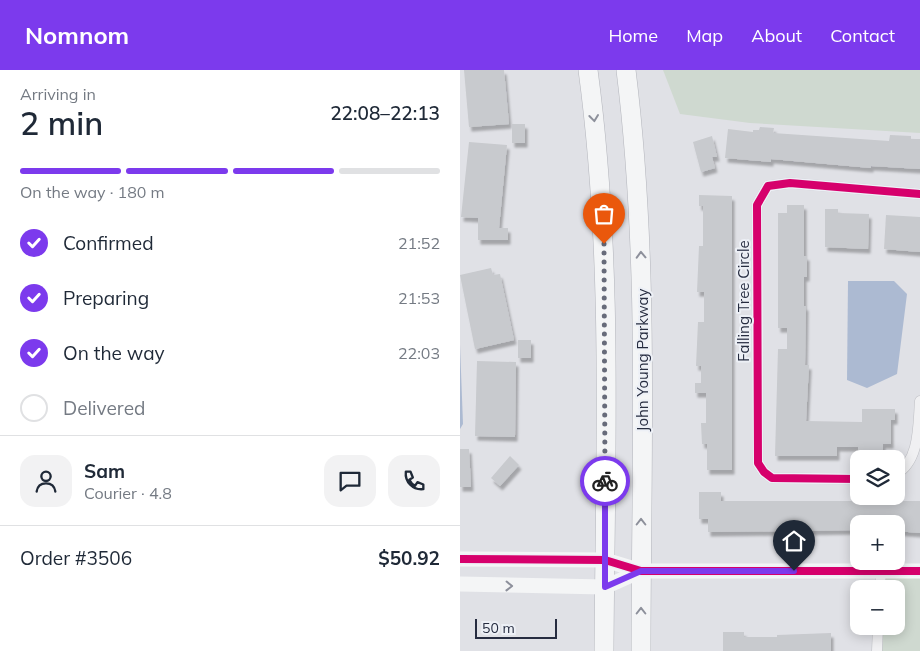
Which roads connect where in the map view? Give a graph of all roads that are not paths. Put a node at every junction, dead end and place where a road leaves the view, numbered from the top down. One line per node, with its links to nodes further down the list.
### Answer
1 (588, 70): 9 (highway, one-way to 9)
2 (626, 70): 11 (highway, John Young Parkway, one-way to 2)
3 (920, 194): 7 (street, Falling Tree Circle)
4 (920, 401): 5 (street)
5 (919, 434): 6 (street)
6 (905, 468)
7 (850, 479)
8 (460, 559): 9 (street)
9 (605, 560): 11 (street); 15 (highway)
10 (920, 570): 12 (street)
11 (641, 571): 12 (street); 15 (street); 18 (highway, John Young Parkway, one-way to 11)
12 (881, 571): 13 (street)
13 (880, 580)
14 (460, 584): 15 (street, one-way to 15)
15 (605, 587): 17 (highway)
16 (878, 635): 19 (street)
17 (604, 651)
18 (641, 651)
19 (877, 651)

